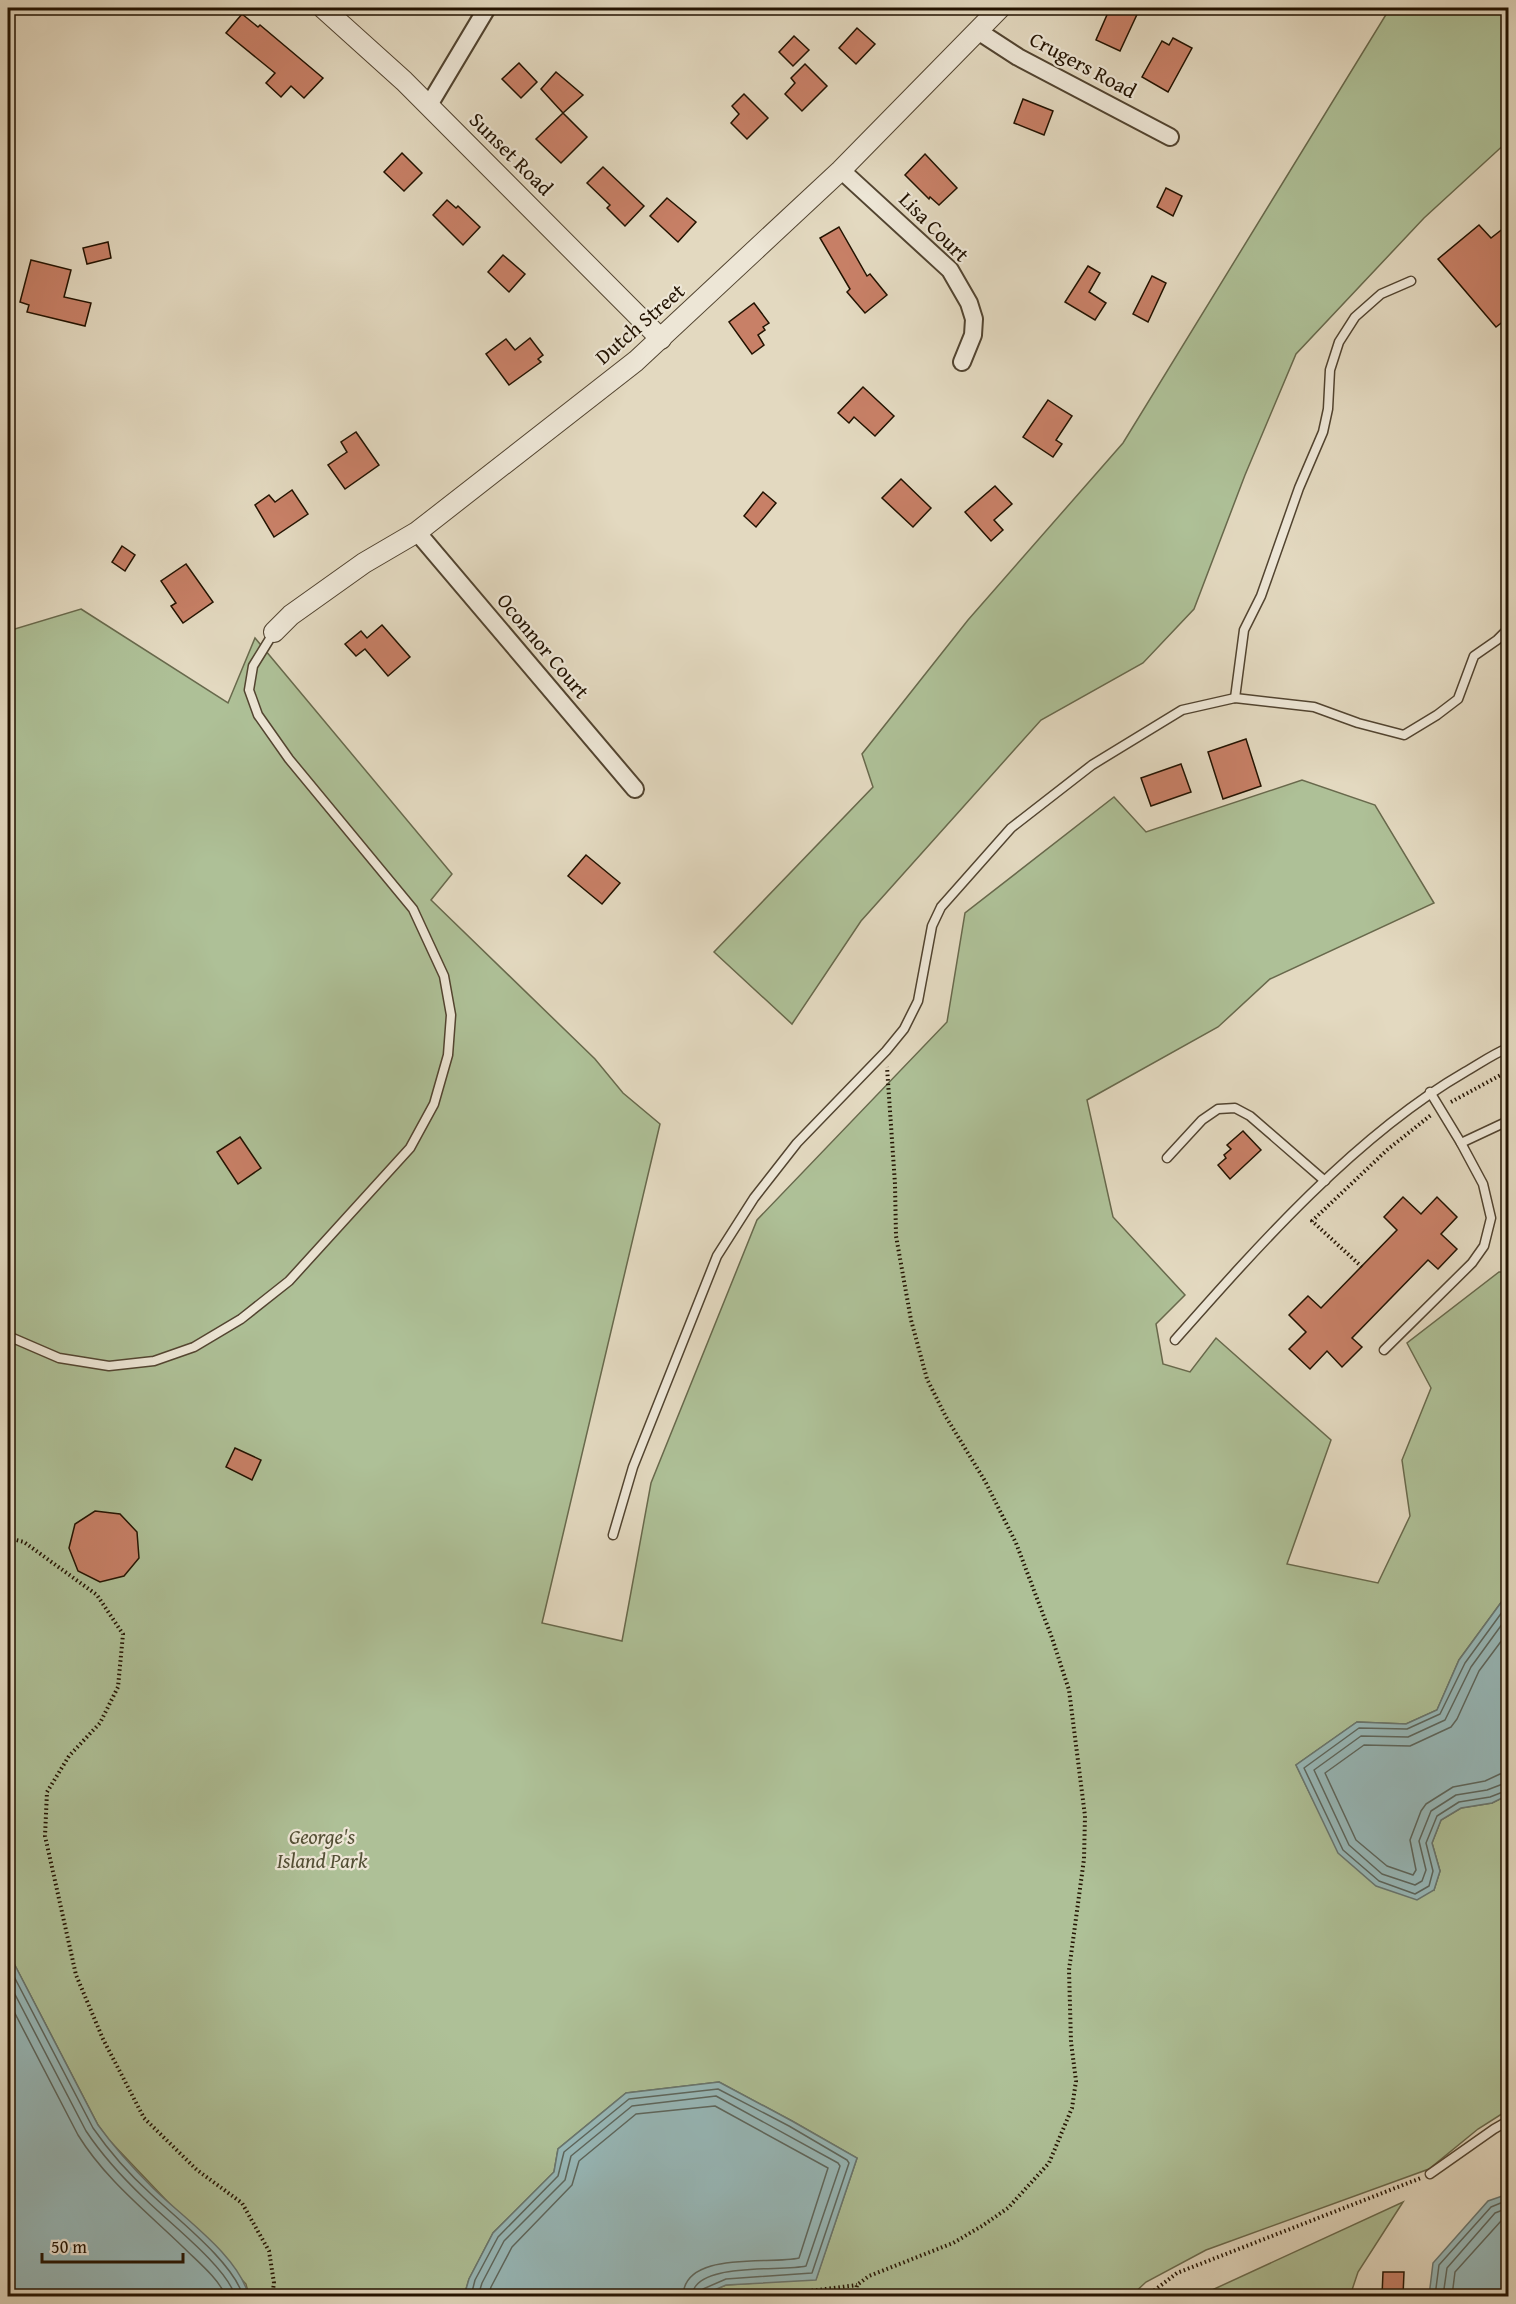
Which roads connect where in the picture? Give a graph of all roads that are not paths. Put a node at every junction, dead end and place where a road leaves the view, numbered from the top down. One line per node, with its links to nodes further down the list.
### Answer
1 (323, 8): 5 (street, Sunset Road)
2 (487, 8): 5 (street)
3 (1000, 8): 4 (street, Dutch Street)
4 (978, 31): 6 (street, Crugers Road); 7 (street, Dutch Street)
5 (429, 105): 9 (street, Sunset Road)
6 (1170, 137)
7 (842, 170): 9 (street, Dutch Street); 10 (street, Lisa Court)
8 (1411, 281): 14 (lane)
9 (661, 339): 11 (street, Dutch Street)
10 (962, 362)
11 (417, 532): 13 (street, Dutch Street); 15 (street, Oconnor Court)
12 (1509, 629): 14 (lane)
13 (274, 632): 22 (lane)
14 (1235, 698): 25 (lane)
15 (634, 789)
16 (1509, 1048): 17 (lane)
17 (1430, 1092): 19 (lane); 21 (lane)
18 (1509, 1121): 19 (lane)
19 (1461, 1143): 24 (lane)
20 (1167, 1158): 21 (lane)
21 (1325, 1181): 23 (lane)
22 (8, 1336)
23 (1175, 1340)
24 (1384, 1350)
25 (613, 1535)
26 (1509, 2121): 27 (lane)
27 (1430, 2174)

